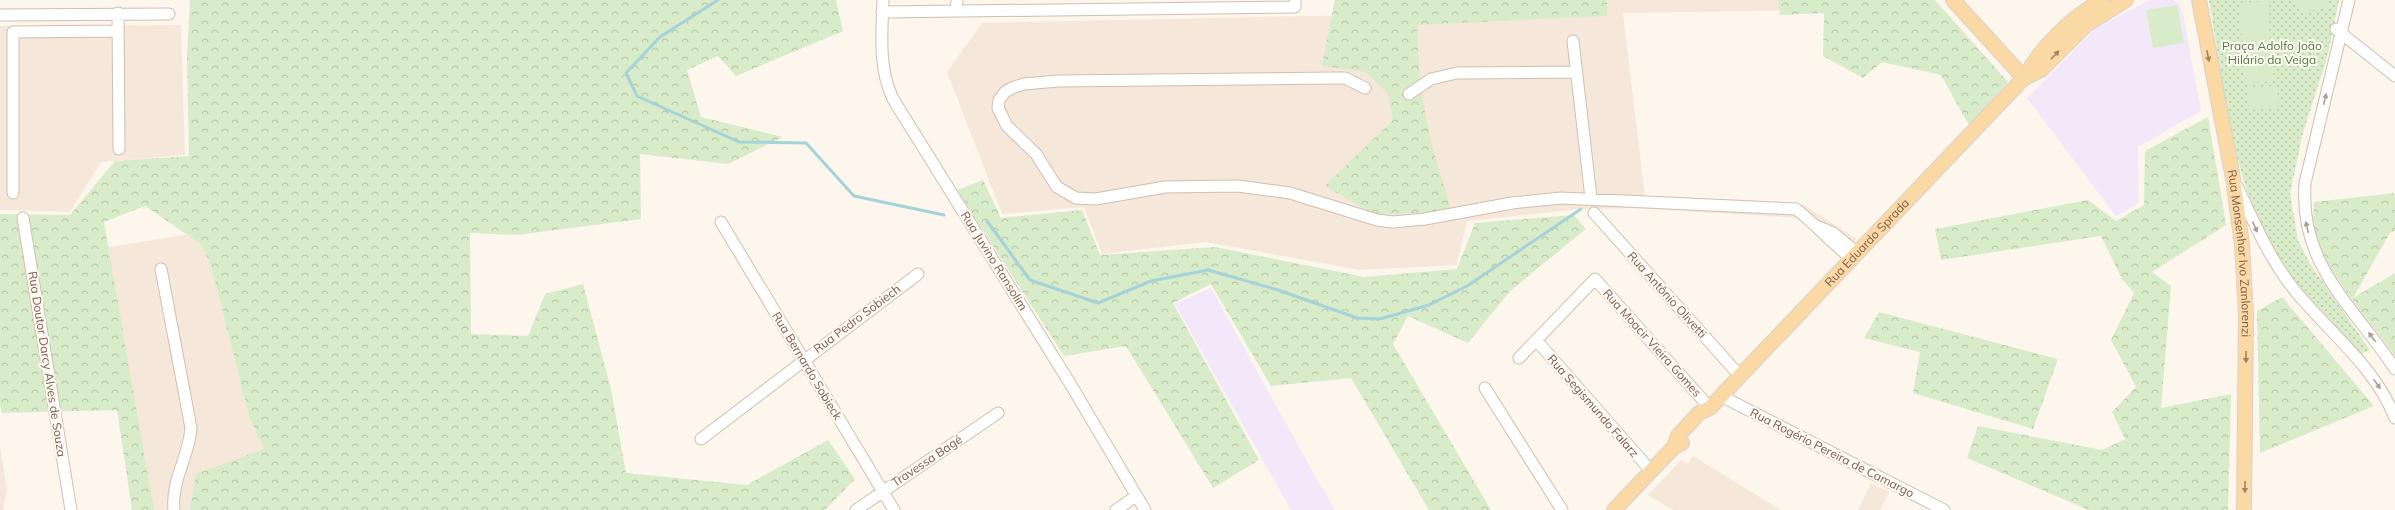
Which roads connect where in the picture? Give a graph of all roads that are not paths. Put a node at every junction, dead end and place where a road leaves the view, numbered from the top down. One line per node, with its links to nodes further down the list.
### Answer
1 (883, 0): 12 (street, Rua Juvino Ransolim)
2 (957, 0): 13 (street)
3 (1953, 0): 27 (main road)
4 (2102, 0): 27 (main road, Rua Eduardo Sprada)
5 (2126, 0): 27 (main road, Rua Eduardo Sprada, one-way to 5)
6 (2190, 0): 19 (main road)
7 (2199, 0): 19 (main road, Rua Monsenhor Ivo Zanlorenzi)
8 (2342, 0): 23 (street)
9 (2349, 0): 23 (street)
10 (1295, 3): 11 (street)
11 (1124, 4): 13 (street)
12 (882, 12): 13 (street); 53 (street, Rua Juvino Ransolim)
13 (956, 12)
14 (118, 13): 16 (street); 17 (street); 21 (street)
15 (52, 14): 16 (street); 18 (street); 22 (street)
16 (68, 14): 20 (street)
17 (169, 14)
18 (0, 15)
19 (2201, 17): 31 (main road, Rua Monsenhor Ivo Zanlorenzi, one-way to 31)
20 (68, 31): 21 (street); 22 (street)
21 (118, 31): 30 (street)
22 (53, 32): 32 (street)
23 (2341, 34): 26 (street); 43 (street, one-way to 23)
24 (1573, 41): 25 (street)
25 (1576, 72): 29 (street); 33 (street)
26 (2395, 76)
27 (2024, 78): 37 (main road, Rua Eduardo Sprada)
28 (1365, 88): 33 (street)
29 (1410, 94)
30 (118, 149)
31 (2233, 178): 49 (street, one-way to 49); 63 (main road, Rua Monsenhor Ivo Zanlorenzi, one-way to 63)
32 (13, 192)
33 (1591, 198): 37 (street)
34 (1594, 213): 44 (street, Rua Antônio Olivetti)
35 (23, 218): 54 (street, Rua Doutor Darcy Alves de Souza)
36 (721, 222): 42 (street, Rua Bernardo Sobieck)
37 (1854, 256): 44 (main road, Rua Eduardo Sprada)
38 (162, 269): 55 (street)
39 (918, 274): 42 (street, Rua Pedro Sobiech)
40 (1536, 340): 41 (street); 47 (street, Rua Moacir Vieira Gomes); 51 (street, Rua Segismundo Falarz)
41 (1518, 358)
42 (804, 360): 50 (street, Rua Pedro Sobiech); 52 (street, Rua Bernardo Sobieck)
43 (2395, 369)
44 (1740, 376): 46 (main road, Rua Eduardo Sprada)
45 (1485, 388): 60 (street)
46 (1721, 396): 47 (main road, Rua Eduardo Sprada); 62 (street, Rua Rogério Pereira de Camargo)
47 (1710, 408): 51 (main road, Rua Eduardo Sprada)
48 (998, 413): 52 (street, Travessa Bagé)
49 (2395, 418)
50 (701, 439)
51 (1651, 471): 61 (main road, Rua Eduardo Sprada)
52 (883, 491): 56 (street, Travessa Bagé); 57 (street, Rua Bernardo Sobieck)
53 (1136, 496): 58 (street); 59 (street, Rua Juvino Ransolim)
54 (71, 510)
55 (174, 510)
56 (856, 510)
57 (894, 510)
58 (1116, 510)
59 (1145, 510)
60 (1562, 510)
61 (1614, 510)
62 (1944, 510)
63 (2244, 510)

